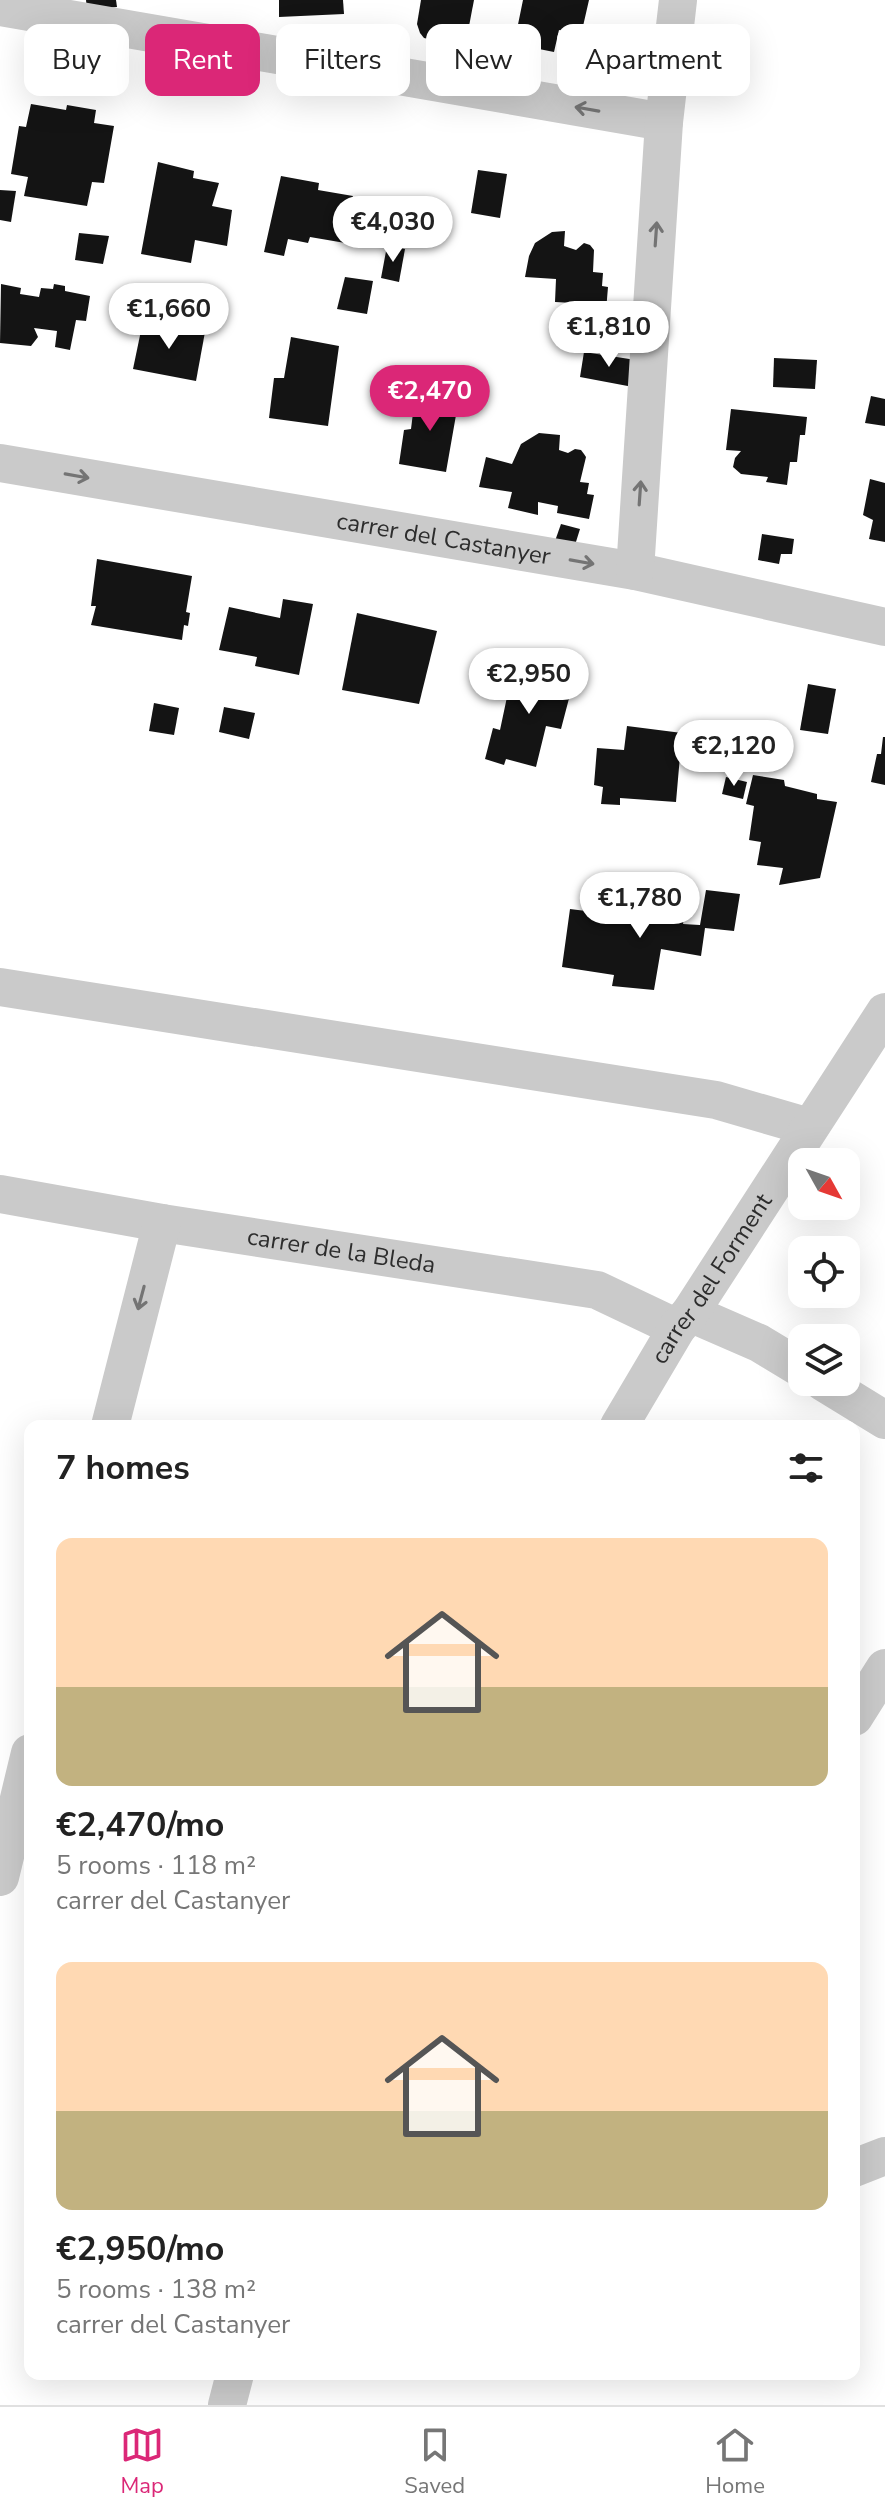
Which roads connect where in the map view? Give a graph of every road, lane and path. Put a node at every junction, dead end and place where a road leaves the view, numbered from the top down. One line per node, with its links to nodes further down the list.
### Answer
1 (678, 0): 3 (street)
2 (0, 7): 3 (street, one-way to 2)
3 (664, 122): 5 (street, one-way to 3)
4 (0, 463): 5 (street, carrer del Castanyer, one-way to 5)
5 (635, 571): 6 (street, carrer del Castanyer)
6 (885, 627)
7 (0, 987): 9 (street)
8 (885, 1012): 9 (street, carrer del Forment)
9 (809, 1127): 12 (street, carrer del Forment)
10 (0, 1194): 11 (street, carrer de la Bleda)
11 (162, 1223): 12 (street, carrer de la Bleda); 15 (street, one-way to 15)
12 (683, 1320): 13 (street, carrer de la Bleda); 16 (street, carrer del Forment)
13 (788, 1361)
14 (846, 1396): 17 (street)
15 (112, 1420)
16 (623, 1420)
17 (885, 1420)
18 (885, 1668): 19 (street)
19 (860, 1708)
20 (24, 1778): 21 (street)
21 (0, 1877)
22 (885, 2156): 23 (street)
23 (860, 2166)
24 (233, 2380): 25 (street)
25 (227, 2405)

